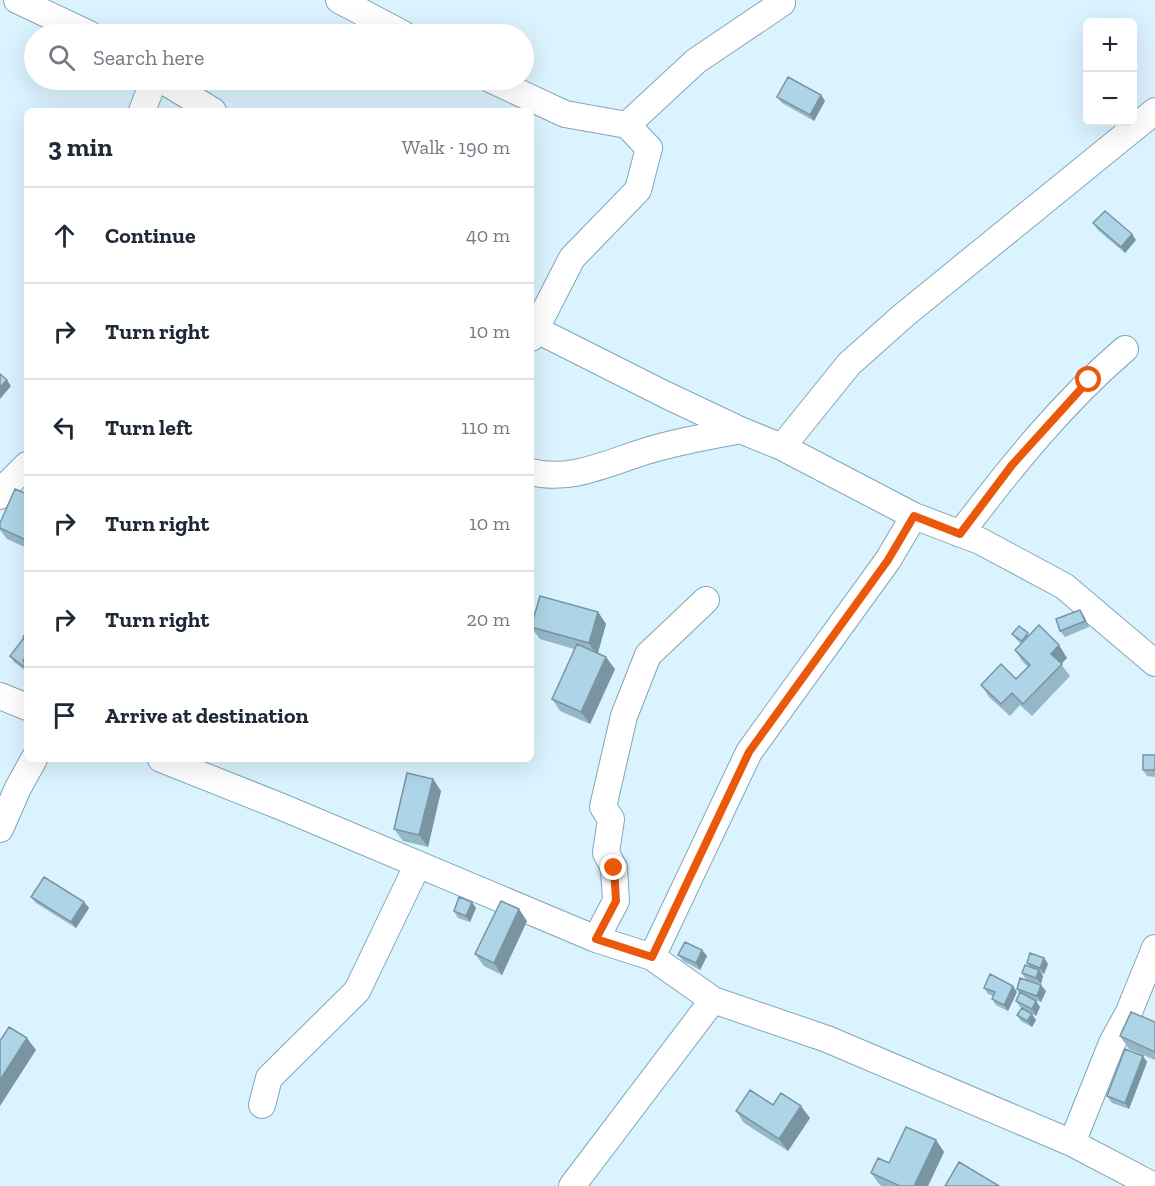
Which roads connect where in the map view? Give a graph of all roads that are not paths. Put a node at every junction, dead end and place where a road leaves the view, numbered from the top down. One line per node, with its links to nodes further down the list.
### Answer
1 (17, 0): 5 (street)
2 (65, 0): 6 (street)
3 (339, 0): 7 (street)
4 (782, 1): 14 (street)
5 (68, 24)
6 (80, 24)
7 (384, 24)
8 (150, 90): 11 (street)
9 (178, 90): 12 (street)
10 (513, 90): 14 (street)
11 (143, 108)
12 (208, 108)
13 (1155, 111): 19 (street)
14 (627, 125): 15 (street)
15 (534, 329)
16 (534, 331): 18 (street)
17 (1125, 349): 24 (street)
18 (740, 430): 19 (street); 21 (street)
19 (782, 447): 23 (street)
20 (24, 468): 22 (street)
21 (534, 473)
22 (0, 496)
23 (914, 516): 24 (street); 35 (street)
24 (960, 534): 26 (street)
25 (705, 600): 33 (street)
26 (1155, 663)
27 (0, 696): 28 (street)
28 (24, 706)
29 (32, 762): 31 (street)
30 (169, 762): 32 (street)
31 (0, 829)
32 (418, 864): 33 (street); 37 (street)
33 (596, 939): 35 (street)
34 (1155, 948): 38 (street)
35 (652, 957): 36 (street)
36 (713, 1000): 38 (street); 39 (street)
37 (262, 1105)
38 (1072, 1143): 40 (street)
39 (572, 1186)
40 (1154, 1186)

